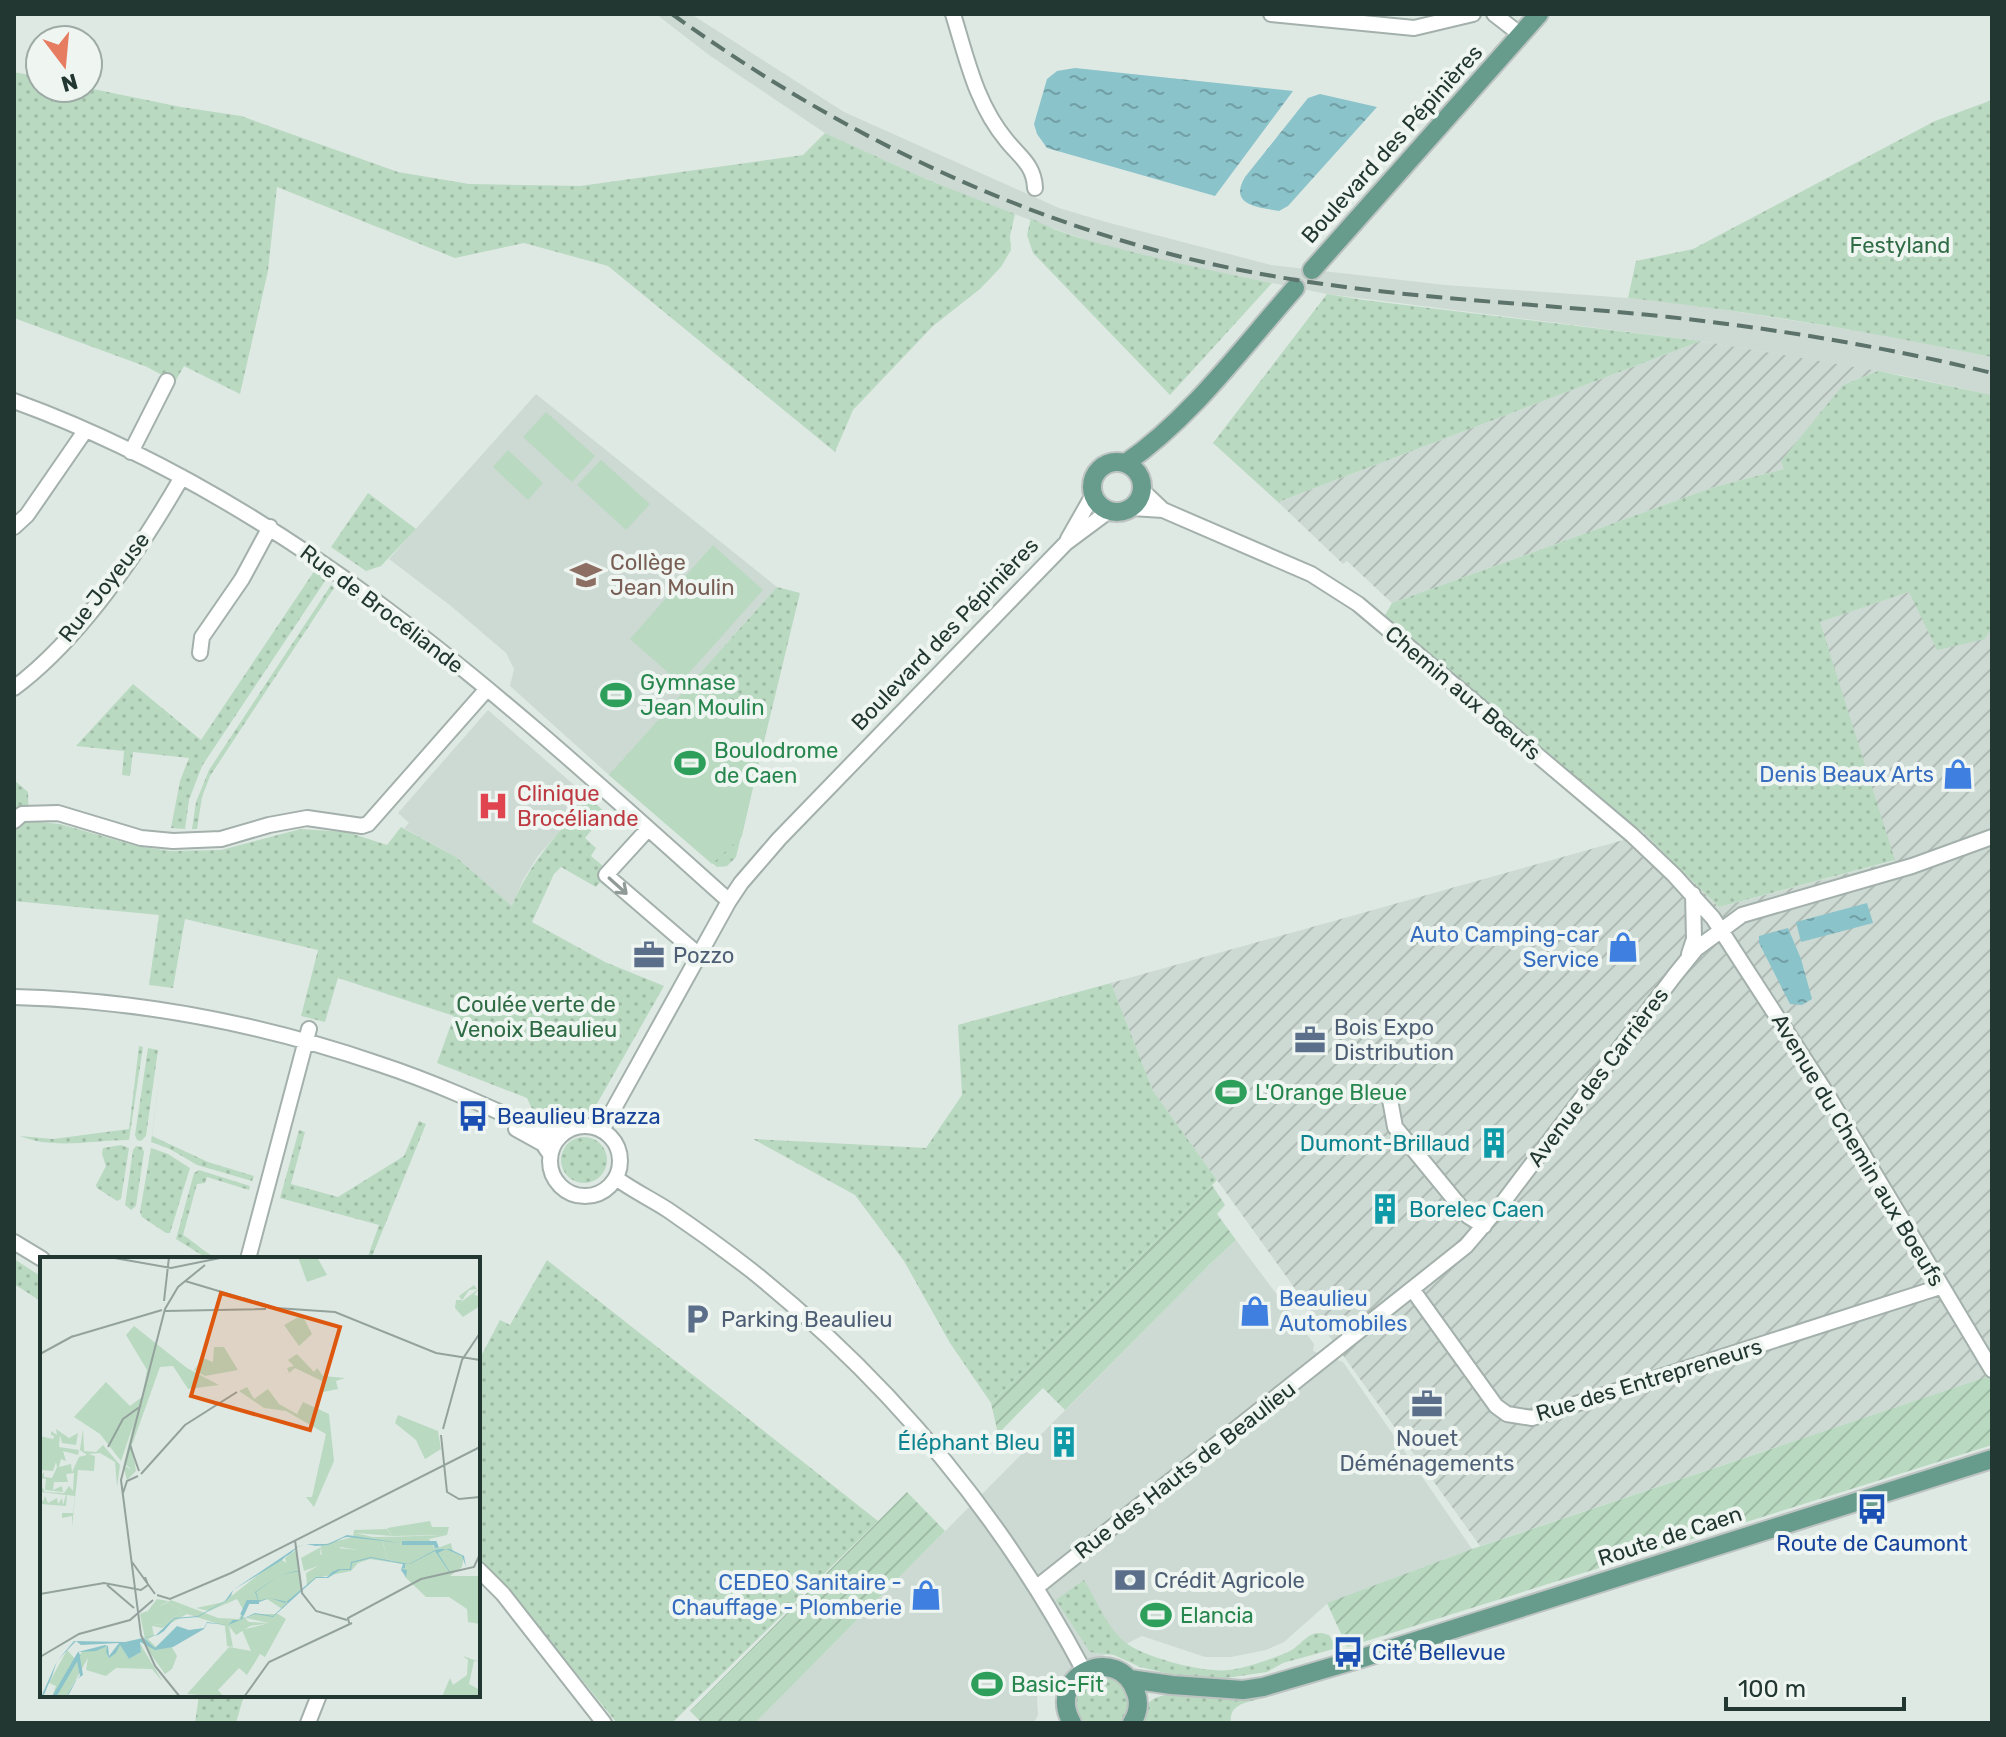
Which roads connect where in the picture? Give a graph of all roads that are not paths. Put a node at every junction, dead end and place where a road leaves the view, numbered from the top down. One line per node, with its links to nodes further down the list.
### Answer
1 (953, 14): 7 (street)
2 (1271, 14): 3 (street)
3 (1473, 14)
4 (1494, 14): 6 (street)
5 (1539, 14): 6 (main road, Boulevard des Pépinières)
6 (1521, 35): 8 (main road, Boulevard des Pépinières)
7 (1035, 188)
8 (1312, 270)
9 (1295, 288): 14 (main road, Boulevard des Pépinières)
10 (167, 381): 13 (street)
11 (14, 401): 12 (street, Rue de Brocéliande)
12 (85, 431): 13 (street, Rue de Brocéliande); 21 (street)
13 (131, 452): 15 (street, Rue de Brocéliande)
14 (1130, 466): 16 (main road); 17 (main road, Boulevard des Pépinières)
15 (182, 477): 22 (street, Rue de Brocéliande); 25 (street, Rue Joyeuse)
16 (1143, 491): 18 (main road); 19 (street, Chemin aux Bœufs)
17 (1093, 495): 20 (main road); 23 (street, Boulevard des Pépinières)
18 (1132, 508): 19 (street, Chemin aux Bœufs); 20 (main road, Boulevard des Pépinières)
19 (1163, 510): 30 (street, Chemin aux Bœufs)
20 (1109, 511): 23 (street, Boulevard des Pépinières)
21 (14, 527)
22 (270, 527): 24 (street); 26 (street, Rue de Brocéliande)
23 (1066, 543): 31 (street, Boulevard des Pépinières)
24 (200, 653)
25 (14, 688)
26 (487, 689): 27 (street); 28 (street, Rue de Brocéliande)
27 (14, 821)
28 (648, 829): 31 (street, Rue de Brocéliande); 33 (street, one-way to 33)
29 (1992, 837): 32 (street, Avenue des Carrières)
30 (1693, 894): 32 (street, Chemin aux Bœufs); 34 (street)
31 (729, 901): 33 (street, Boulevard des Pépinières)
32 (1723, 931): 34 (street, Avenue des Carrières); 47 (street, Avenue du Chemin aux Boeufs)
33 (699, 955): 39 (street, Boulevard des Pépinières)
34 (1686, 962): 43 (street, Avenue des Carrières)
35 (14, 997): 37 (street)
36 (14, 1006): 37 (street)
37 (306, 1040): 40 (street); 41 (street); 45 (street)
38 (1389, 1094): 43 (street)
39 (602, 1130): 40 (street); 42 (street)
40 (562, 1134): 41 (street)
41 (550, 1154): 42 (street)
42 (616, 1178): 53 (street)
43 (1484, 1226): 48 (street, Avenue des Carrières)
44 (14, 1242): 46 (street)
45 (249, 1257)
46 (40, 1258)
47 (1940, 1287): 48 (street, Rue des Entrepreneurs); 50 (street, Avenue du Chemin aux Boeufs)
48 (1412, 1289): 49 (street, Avenue des Carrières)
49 (1333, 1353): 53 (street, Rue des Hauts de Beaulieu)
50 (1992, 1370)
51 (1992, 1459): 56 (main road, Route de Caen)
52 (480, 1571): 61 (street)
53 (1037, 1587): 54 (street)
54 (1084, 1671): 55 (main road, Route de Caen); 59 (main road)
55 (1129, 1679): 56 (main road, Route de Caen); 58 (main road)
56 (1172, 1685): 58 (main road)
57 (318, 1697): 60 (street)
58 (1137, 1716)
59 (1067, 1720)
60 (308, 1723)
61 (604, 1723)

